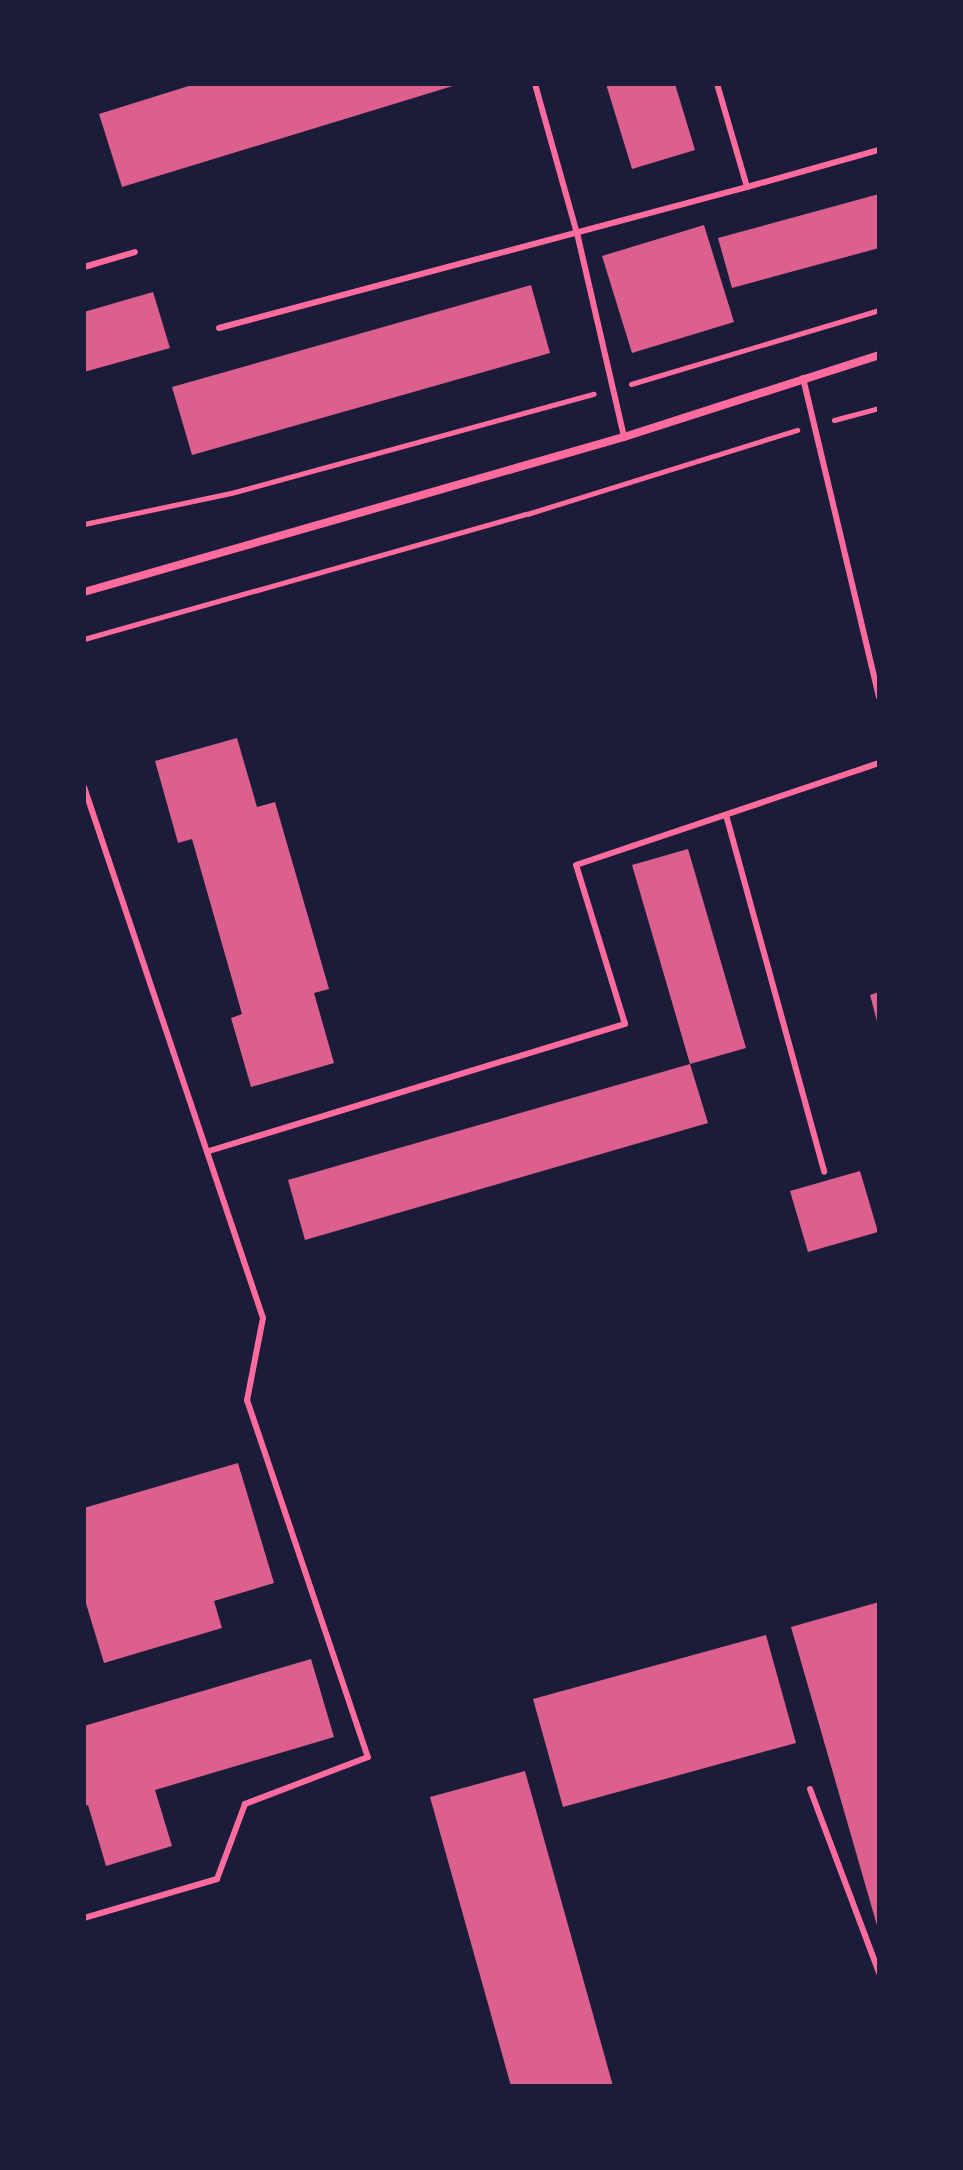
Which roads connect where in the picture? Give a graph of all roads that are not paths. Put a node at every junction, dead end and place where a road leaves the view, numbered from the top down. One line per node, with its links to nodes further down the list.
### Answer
1 (535, 84): 5 (lane)
2 (717, 84): 4 (lane)
3 (879, 150): 4 (lane)
4 (747, 187): 5 (lane)
5 (577, 233): 8 (lane); 11 (lane)
6 (135, 252): 7 (lane)
7 (84, 267)
8 (219, 328)
9 (879, 355): 10 (street)
10 (803, 378): 11 (street); 13 (lane)
11 (624, 437): 12 (street)
12 (84, 592)
13 (879, 697)
14 (879, 763): 16 (lane)
15 (84, 787): 17 (lane)
16 (726, 815): 17 (lane); 18 (lane)
17 (209, 1151): 20 (lane)
18 (824, 1172)
19 (810, 1789): 21 (lane)
20 (84, 1918)
21 (879, 1973)

